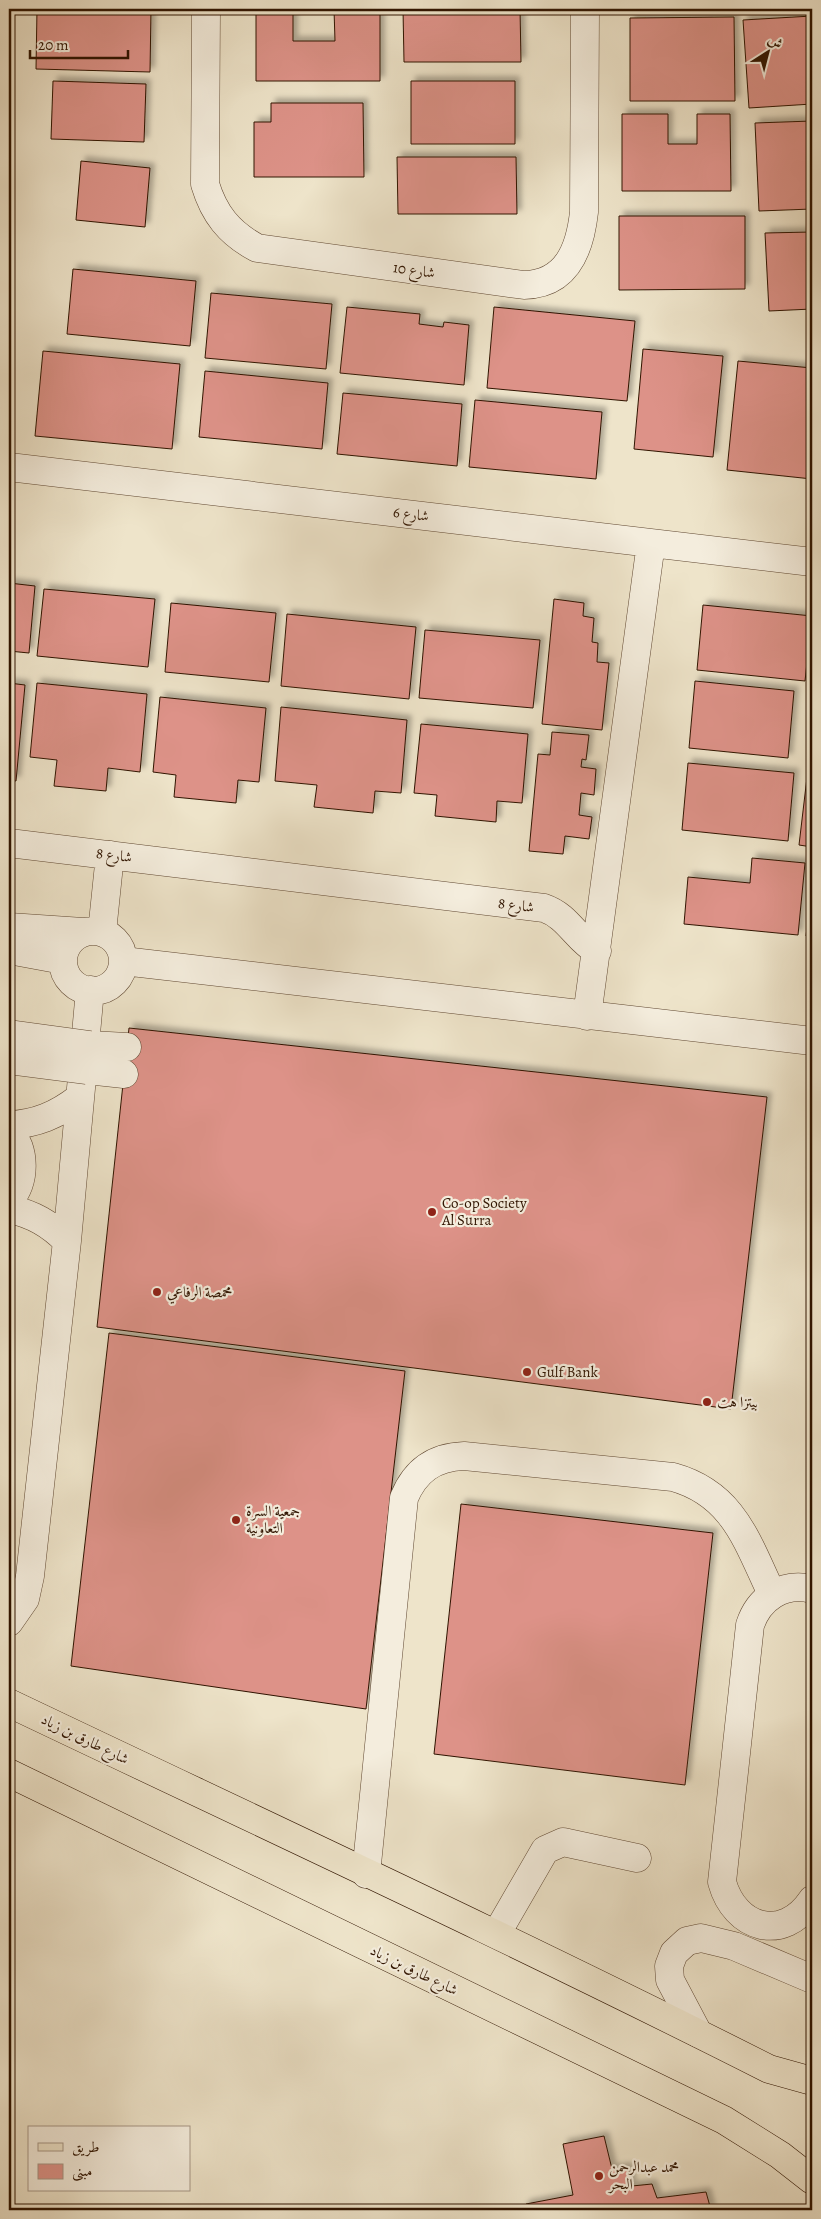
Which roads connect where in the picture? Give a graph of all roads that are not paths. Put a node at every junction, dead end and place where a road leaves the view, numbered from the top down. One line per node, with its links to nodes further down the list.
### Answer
1 (206, 9): 2 (street, شارع 10)
2 (585, 9)
3 (9, 467): 4 (street, شارع 6)
4 (651, 543): 5 (street, شارع 6); 11 (street)
5 (812, 562)
6 (9, 844): 7 (street, شارع 8)
7 (110, 855): 9 (street); 11 (street, شارع 8)
8 (9, 926): 9 (street)
9 (92, 932): 12 (street); 13 (street)
10 (9, 950): 12 (street)
11 (597, 951): 15 (street)
12 (63, 960): 14 (street)
13 (123, 961): 14 (street); 15 (street)
14 (90, 990): 22 (street)
15 (587, 1016): 17 (street)
16 (9, 1034): 19 (street, bridge)
17 (812, 1041)
18 (127, 1047): 19 (street)
19 (89, 1057): 20 (street, bridge); 21 (street)
20 (9, 1060)
21 (124, 1074)
22 (79, 1098): 23 (street); 27 (street)
23 (9, 1125)
24 (9, 1131): 25 (street)
25 (9, 1201)
26 (9, 1209): 27 (street)
27 (68, 1241): 30 (street)
28 (812, 1589): 29 (street)
29 (772, 1594): 34 (street); 35 (street)
30 (9, 1622)
31 (9, 1703): 34 (main road, شارع طارق بن زياد)
32 (9, 1773): 40 (main road, شارع طارق بن زياد)
33 (638, 1858): 36 (street)
34 (366, 1874): 36 (main road, شارع طارق بن زياد)
35 (812, 1900)
36 (497, 1933): 38 (main road, شارع طارق بن زياد)
37 (812, 1980): 38 (street)
38 (698, 2033): 39 (main road, شارع طارق بن زياد)
39 (812, 2081)
40 (812, 2180)

